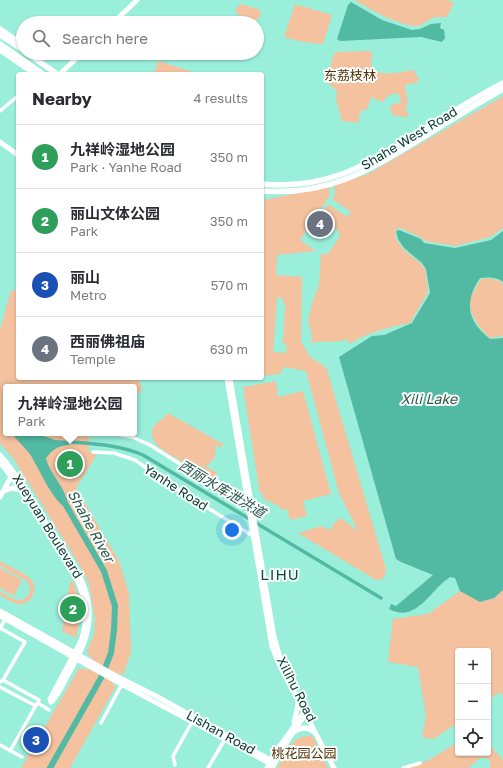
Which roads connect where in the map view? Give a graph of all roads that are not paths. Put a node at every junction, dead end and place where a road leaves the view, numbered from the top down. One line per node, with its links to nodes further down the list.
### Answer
1 (137, 0): 2 (street)
2 (120, 16)
3 (0, 29): 5 (main road)
4 (0, 35): 7 (main road)
5 (16, 40)
6 (0, 44): 9 (main road)
7 (16, 45)
8 (0, 50): 15 (main road)
9 (16, 55)
10 (23, 60): 16 (main road)
11 (37, 60): 14 (main road)
12 (40, 60): 14 (main road)
13 (74, 60): 18 (street)
14 (45, 66): 17 (main road)
15 (32, 72)
16 (40, 72)
17 (56, 72)
18 (61, 72)
19 (503, 82): 25 (main road, Shahe West Road)
20 (503, 89): 27 (main road, Shahe West Road)
21 (16, 98): 22 (street)
22 (0, 111)
23 (0, 142): 24 (street)
24 (16, 154)
25 (264, 184)
26 (264, 191): 27 (main road, Shahe West Road)
27 (272, 191): 28 (main road)
28 (264, 194)
29 (227, 380): 38 (street)
30 (230, 380): 39 (street)
31 (124, 436): 38 (street, Yanhe Road)
32 (93, 452): 40 (street, Yanhe Road)
33 (0, 455): 35 (street, Xueyuan Boulevard)
34 (0, 462): 35 (street, Xueyuan Boulevard)
35 (12, 474): 36 (street, Xueyuan Boulevard); 37 (street); 45 (street, Xueyuan Boulevard)
36 (21, 490): 37 (street); 45 (street, Xueyuan Boulevard)
37 (1, 494)
38 (248, 507): 39 (street)
39 (252, 519): 40 (street)
40 (255, 536): 50 (street, Xilihu Road); 53 (street, Xilihu Road)
41 (0, 611): 43 (street, Lishan Road)
42 (0, 616): 43 (street, Lishan Road)
43 (6, 617): 44 (street); 45 (street, Lishan Road)
44 (0, 628): 47 (street)
45 (76, 656): 45 (street, Xueyuan Boulevard); 46 (street, Lishan Road)
46 (115, 678): 48 (street, Lishan Road); 63 (street, Lishan Road)
47 (2, 681): 51 (street)
48 (122, 684): 54 (street, Lishan Road); 55 (street)
49 (0, 686): 51 (street)
50 (297, 699): 53 (street, Xilihu Road); 56 (street)
51 (37, 705): 52 (street); 60 (street)
52 (49, 710)
53 (305, 712): 56 (street); 57 (street, Xilihu Road); 67 (street, Xilihu Road)
54 (192, 722): 58 (street, Lishan Road); 64 (street)
55 (101, 723)
56 (292, 730): 57 (street); 63 (street)
57 (316, 734): 66 (street, Xilihu Road)
58 (225, 739): 63 (street, Lishan Road); 65 (street)
59 (0, 745): 60 (street)
60 (10, 751): 61 (street)
61 (22, 757)
62 (420, 763): 68 (street)
63 (271, 764)
64 (175, 765)
65 (208, 768)
66 (334, 768)
67 (337, 768)
68 (402, 768)

